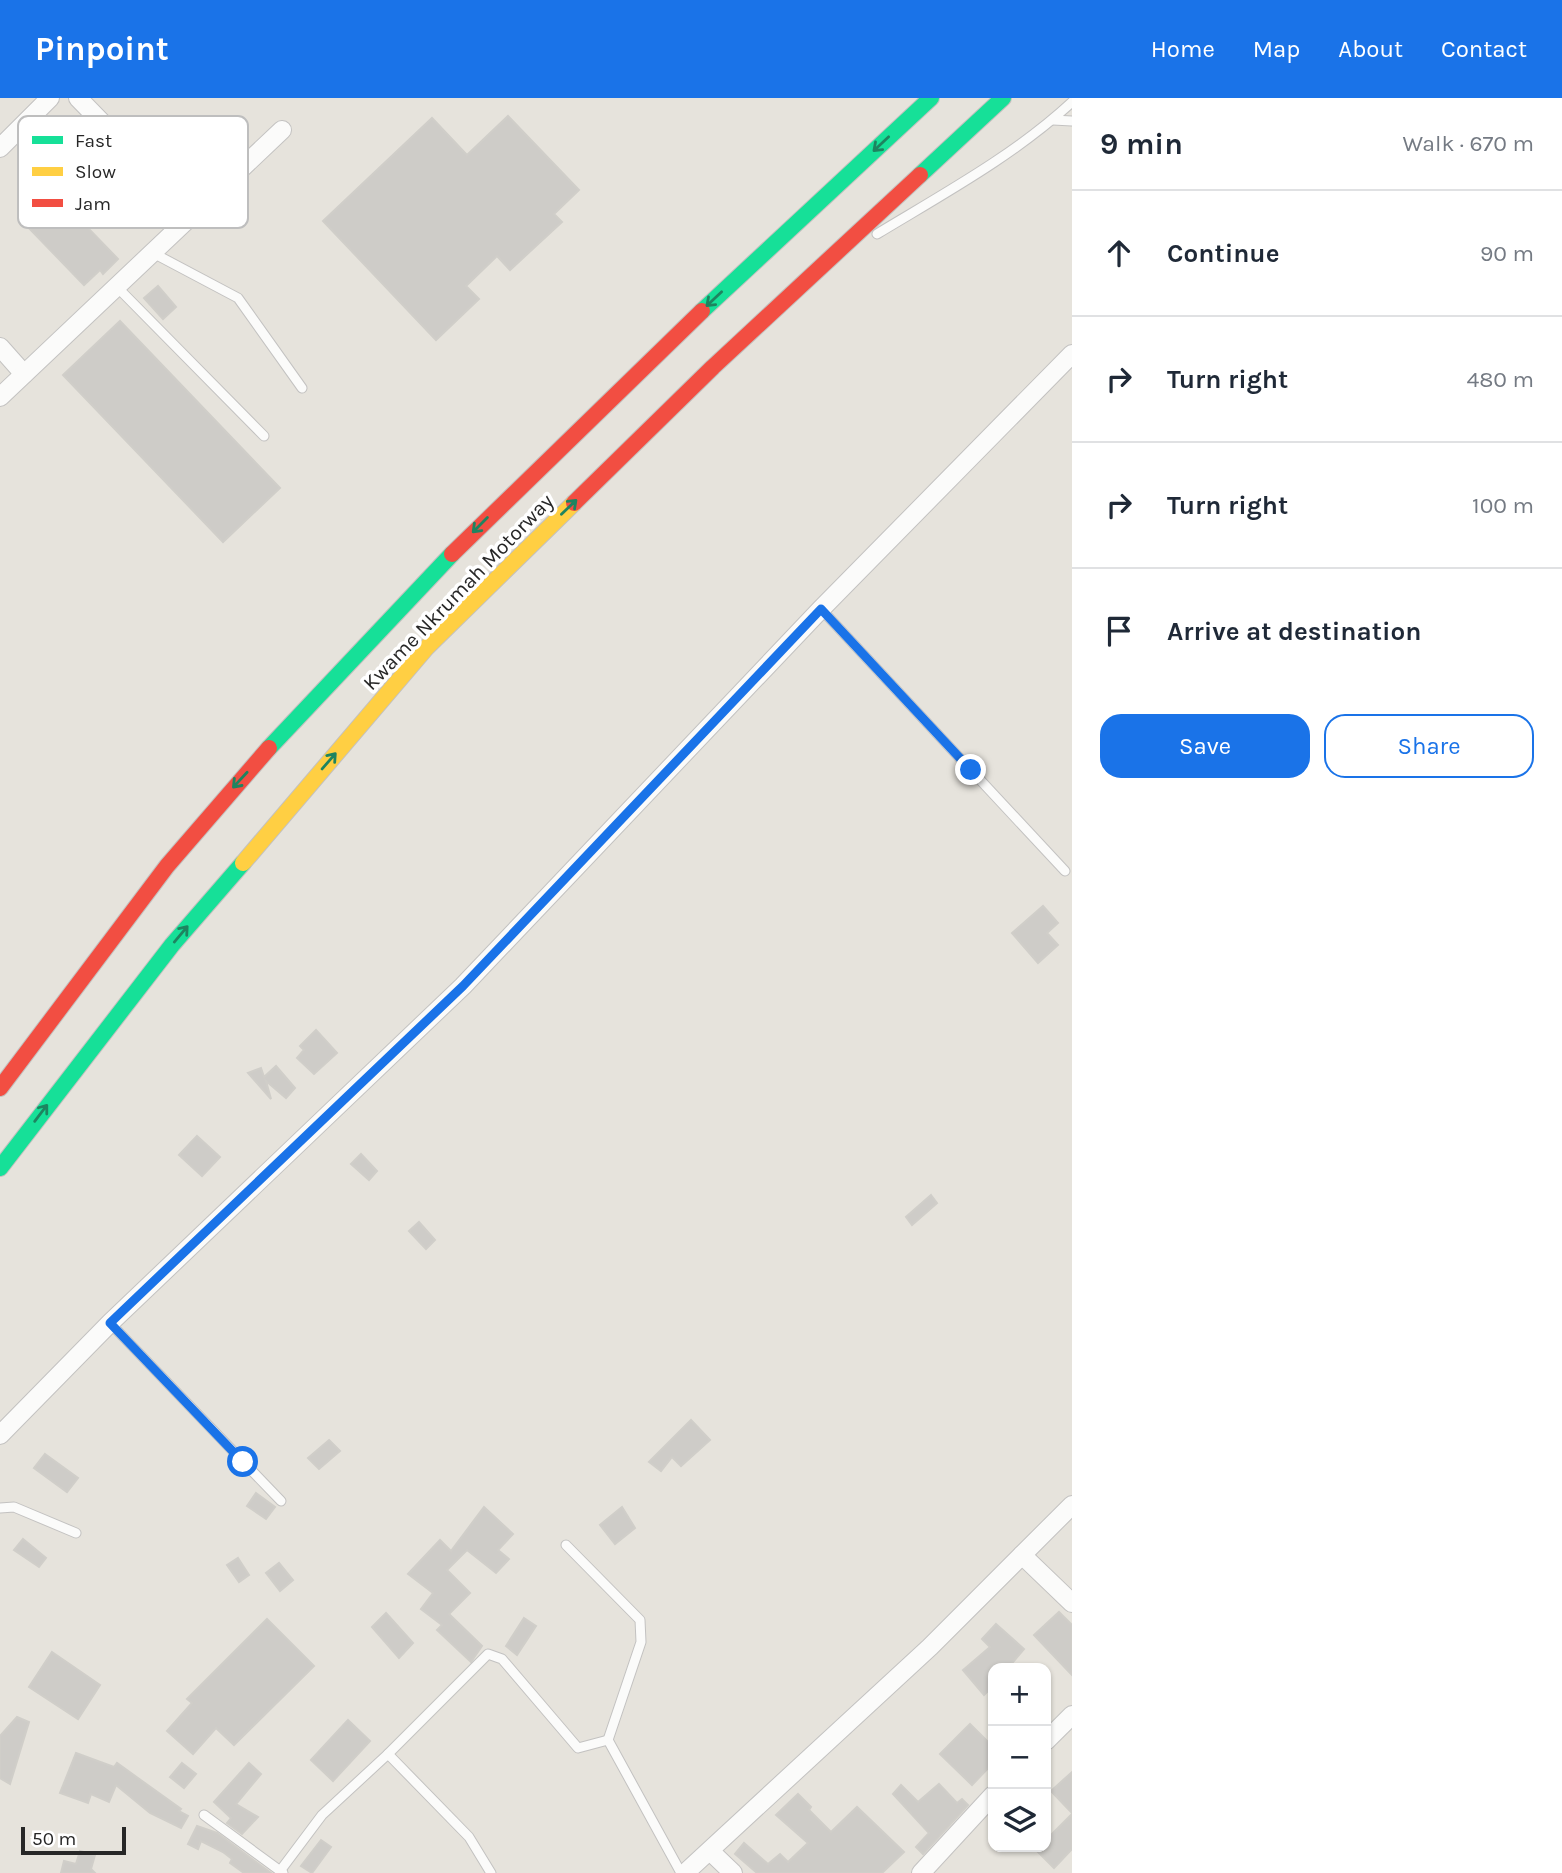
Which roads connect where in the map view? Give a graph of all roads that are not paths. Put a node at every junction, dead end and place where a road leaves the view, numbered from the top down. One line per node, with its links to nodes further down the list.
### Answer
1 (50, 98): 6 (street)
2 (78, 98): 7 (street)
3 (931, 98): 26 (highway, Kwame Nkrumah Motorway, one-way to 26)
4 (1003, 98): 16 (highway, Kwame Nkrumah Motorway)
5 (1072, 102): 8 (lane)
6 (32, 116)
7 (96, 116)
8 (1053, 120): 9 (lane); 16 (lane)
9 (1072, 121)
10 (18, 130): 12 (street)
11 (282, 130): 13 (street)
12 (0, 148)
13 (248, 162)
14 (179, 228): 15 (street)
15 (153, 253): 17 (street); 21 (lane)
16 (818, 269): 27 (highway, Kwame Nkrumah Motorway, one-way to 16)
17 (118, 288): 20 (street); 23 (lane)
18 (0, 347): 20 (street)
19 (1072, 354): 24 (street)
20 (24, 374): 22 (street)
21 (302, 388)
22 (0, 397)
23 (264, 436)
24 (821, 609): 25 (lane); 28 (street)
25 (1065, 871)
26 (0, 1087)
27 (0, 1168)
28 (110, 1323): 29 (street); 30 (lane)
29 (0, 1434)
30 (281, 1502)
31 (1072, 1505): 35 (street)
32 (0, 1508): 33 (lane)
33 (76, 1533)
34 (566, 1545): 39 (lane)
35 (1022, 1555): 36 (street); 43 (street)
36 (1072, 1603)
37 (1072, 1715): 38 (street)
38 (1051, 1736)
39 (608, 1740): 40 (lane); 46 (lane)
40 (388, 1754): 44 (lane); 45 (lane)
41 (988, 1800): 48 (street)
42 (204, 1815): 44 (lane)
43 (710, 1852): 46 (street); 47 (street)
44 (282, 1872)
45 (491, 1873)
46 (683, 1873)
47 (733, 1873)
48 (921, 1873)

